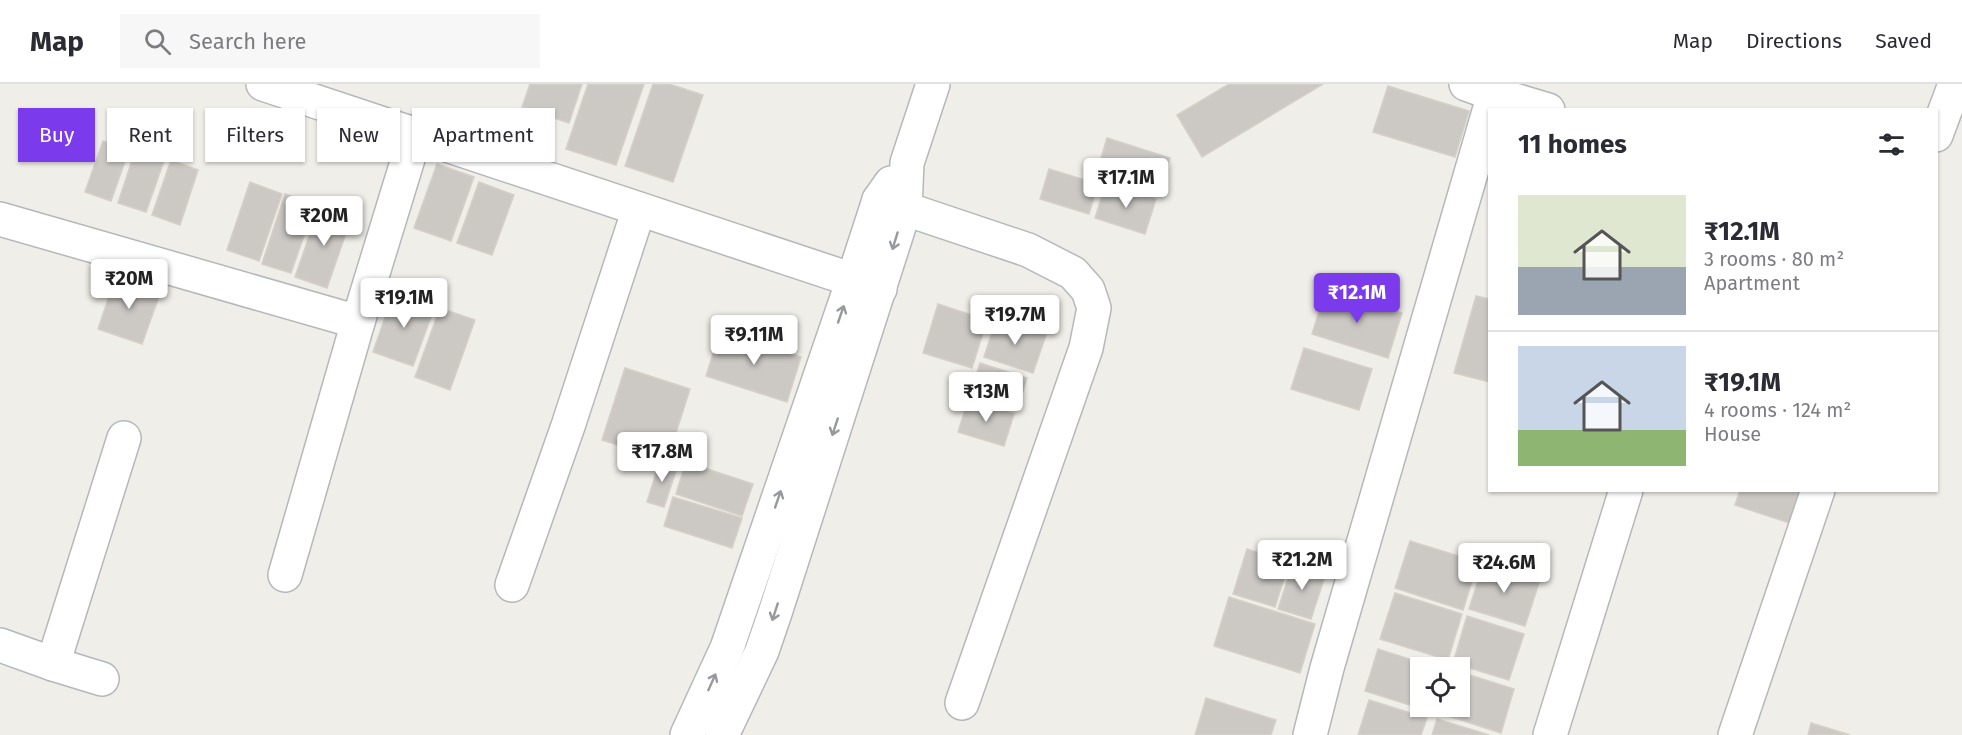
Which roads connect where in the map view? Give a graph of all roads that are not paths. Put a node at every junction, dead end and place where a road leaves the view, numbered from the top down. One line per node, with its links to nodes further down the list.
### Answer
1 (264, 84): 4 (street)
2 (933, 84): 13 (street)
3 (1955, 84): 9 (street)
4 (299, 90): 10 (street)
5 (1497, 90): 6 (street); 7 (street)
6 (1492, 108)
7 (1543, 108)
8 (1488, 121): 29 (street)
9 (1946, 133)
10 (412, 135)
11 (412, 146): 17 (street)
12 (495, 162): 14 (street)
13 (892, 204): 16 (street); 26 (street)
14 (639, 209): 16 (street); 22 (street)
15 (0, 219): 17 (street)
16 (867, 284): 27 (street, one-way to 16); 28 (street, one-way to 28)
17 (358, 321): 21 (street)
18 (124, 438): 24 (street)
19 (1625, 492): 30 (street)
20 (1817, 492): 31 (street)
21 (285, 575)
22 (512, 585)
23 (0, 645): 24 (street)
24 (53, 664): 25 (street)
25 (102, 679)
26 (962, 703)
27 (687, 735)
28 (722, 735)
29 (1310, 735)
30 (1550, 735)
31 (1735, 735)

